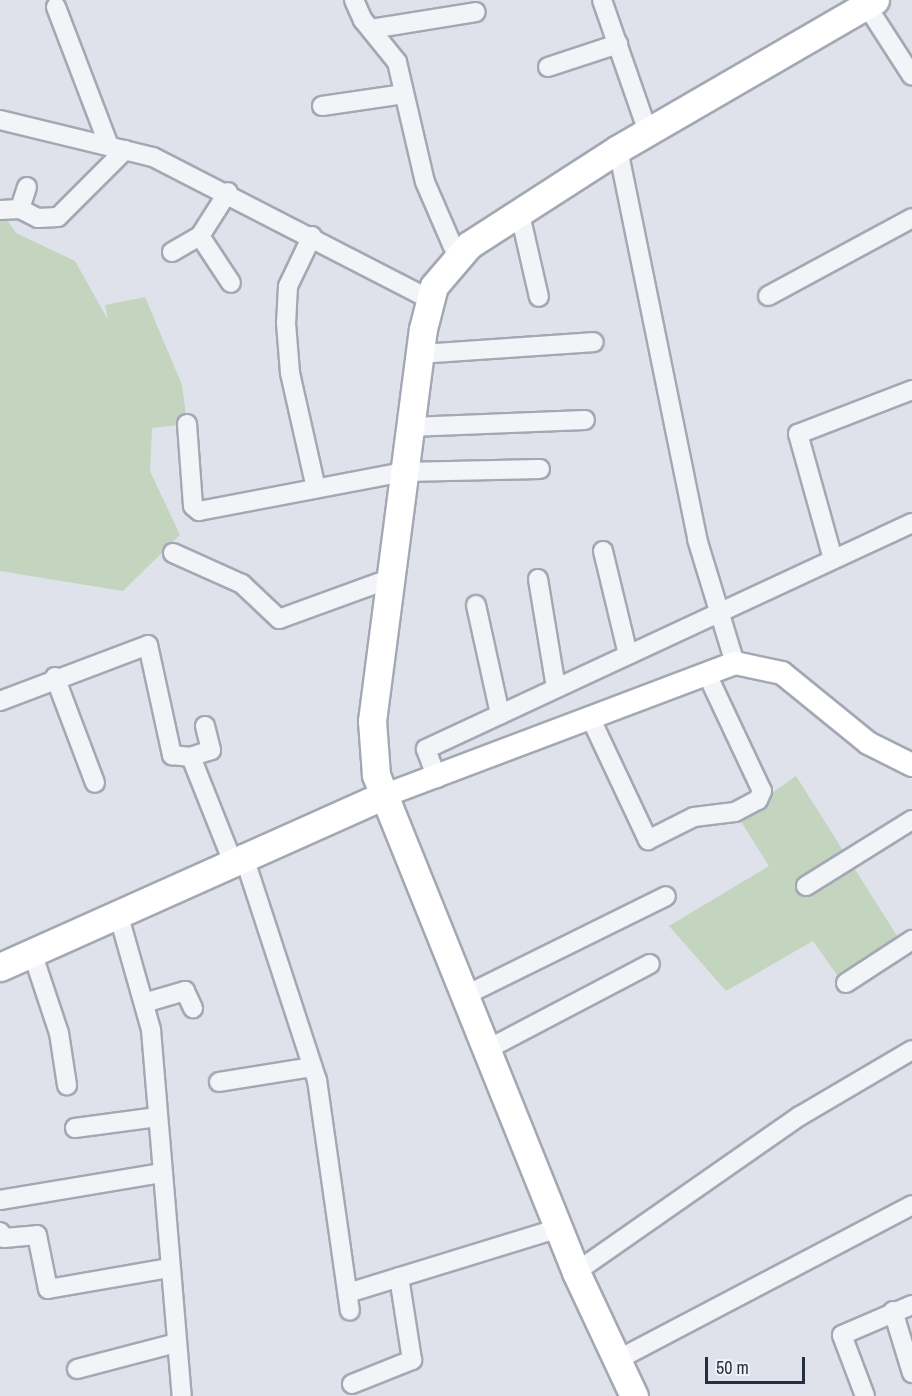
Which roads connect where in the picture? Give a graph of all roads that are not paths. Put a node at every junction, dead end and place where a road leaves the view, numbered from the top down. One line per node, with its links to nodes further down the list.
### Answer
1 (354, 0): 6 (street)
2 (602, 0): 7 (street)
3 (868, 2): 9 (street); 13 (highway)
4 (56, 7): 14 (street)
5 (476, 12): 6 (street)
6 (371, 29): 10 (street)
7 (618, 44): 8 (street); 13 (street)
8 (548, 67)
9 (912, 76)
10 (404, 94): 11 (street); 25 (street)
11 (322, 106)
12 (0, 120): 14 (street)
13 (648, 132): 15 (highway)
14 (117, 148): 17 (street); 18 (street)
15 (618, 148): 20 (highway); 46 (street)
16 (27, 187): 18 (street)
17 (228, 192): 22 (street); 23 (street)
18 (20, 209): 19 (street)
19 (0, 210)
20 (519, 210): 25 (highway); 28 (street)
21 (912, 218): 27 (street)
22 (200, 236): 24 (street); 26 (street)
23 (312, 236): 29 (street); 38 (street)
24 (172, 252)
25 (457, 256): 29 (highway)
26 (231, 283)
27 (768, 296)
28 (539, 297)
29 (429, 299): 31 (highway)
30 (594, 342): 31 (street)
31 (420, 354): 35 (highway)
32 (912, 390): 42 (street)
33 (585, 420): 35 (street)
34 (187, 424): 38 (street)
35 (410, 427): 37 (highway)
36 (540, 469): 37 (street)
37 (404, 472): 38 (street); 43 (highway)
38 (316, 488)
39 (912, 523): 42 (street)
40 (603, 551): 47 (street)
41 (173, 553): 43 (street)
42 (833, 559): 46 (street)
43 (389, 579): 59 (highway)
44 (538, 579): 51 (street)
45 (476, 605): 53 (street)
46 (716, 613): 47 (street); 48 (street)
47 (628, 654): 51 (street)
48 (735, 663): 49 (main road); 57 (main road)
49 (707, 674): 54 (main road); 54 (street)
50 (55, 677): 52 (street); 56 (street); 58 (street)
51 (556, 688): 53 (street)
52 (0, 700)
53 (500, 714): 59 (street)
54 (591, 719): 59 (main road)
55 (205, 726): 56 (street)
56 (191, 757): 61 (street)
57 (912, 765)
58 (95, 783)
59 (412, 786): 61 (highway); 70 (highway)
60 (912, 820): 62 (street)
61 (238, 857): 64 (highway); 75 (street)
62 (806, 885)
63 (666, 896): 70 (street)
64 (118, 913): 66 (highway); 71 (street)
65 (912, 940): 69 (street)
66 (32, 952): 67 (highway); 77 (street)
67 (1, 963)
68 (650, 964): 73 (street)
69 (846, 983)
70 (464, 996): 73 (highway)
71 (144, 1003): 72 (street); 78 (street)
72 (193, 1008)
73 (486, 1050): 83 (highway)
74 (912, 1050): 86 (street)
75 (312, 1067): 76 (street); 87 (street)
76 (219, 1082)
77 (67, 1085)
78 (157, 1117): 79 (street); 80 (street)
79 (75, 1128)
80 (161, 1173): 81 (street); 85 (street)
81 (0, 1200)
82 (912, 1204): 91 (street)
83 (559, 1228): 86 (highway); 87 (street)
84 (0, 1232): 85 (street)
85 (168, 1268): 90 (street)
86 (576, 1272): 91 (highway)
87 (399, 1277): 94 (street)
88 (912, 1305): 89 (street)
89 (893, 1311): 93 (street); 97 (street)
90 (176, 1343): 92 (street); 95 (street)
91 (617, 1360): 96 (highway)
92 (77, 1369)
93 (912, 1373)
94 (352, 1384)
95 (182, 1396)
96 (634, 1396)
97 (866, 1396)

